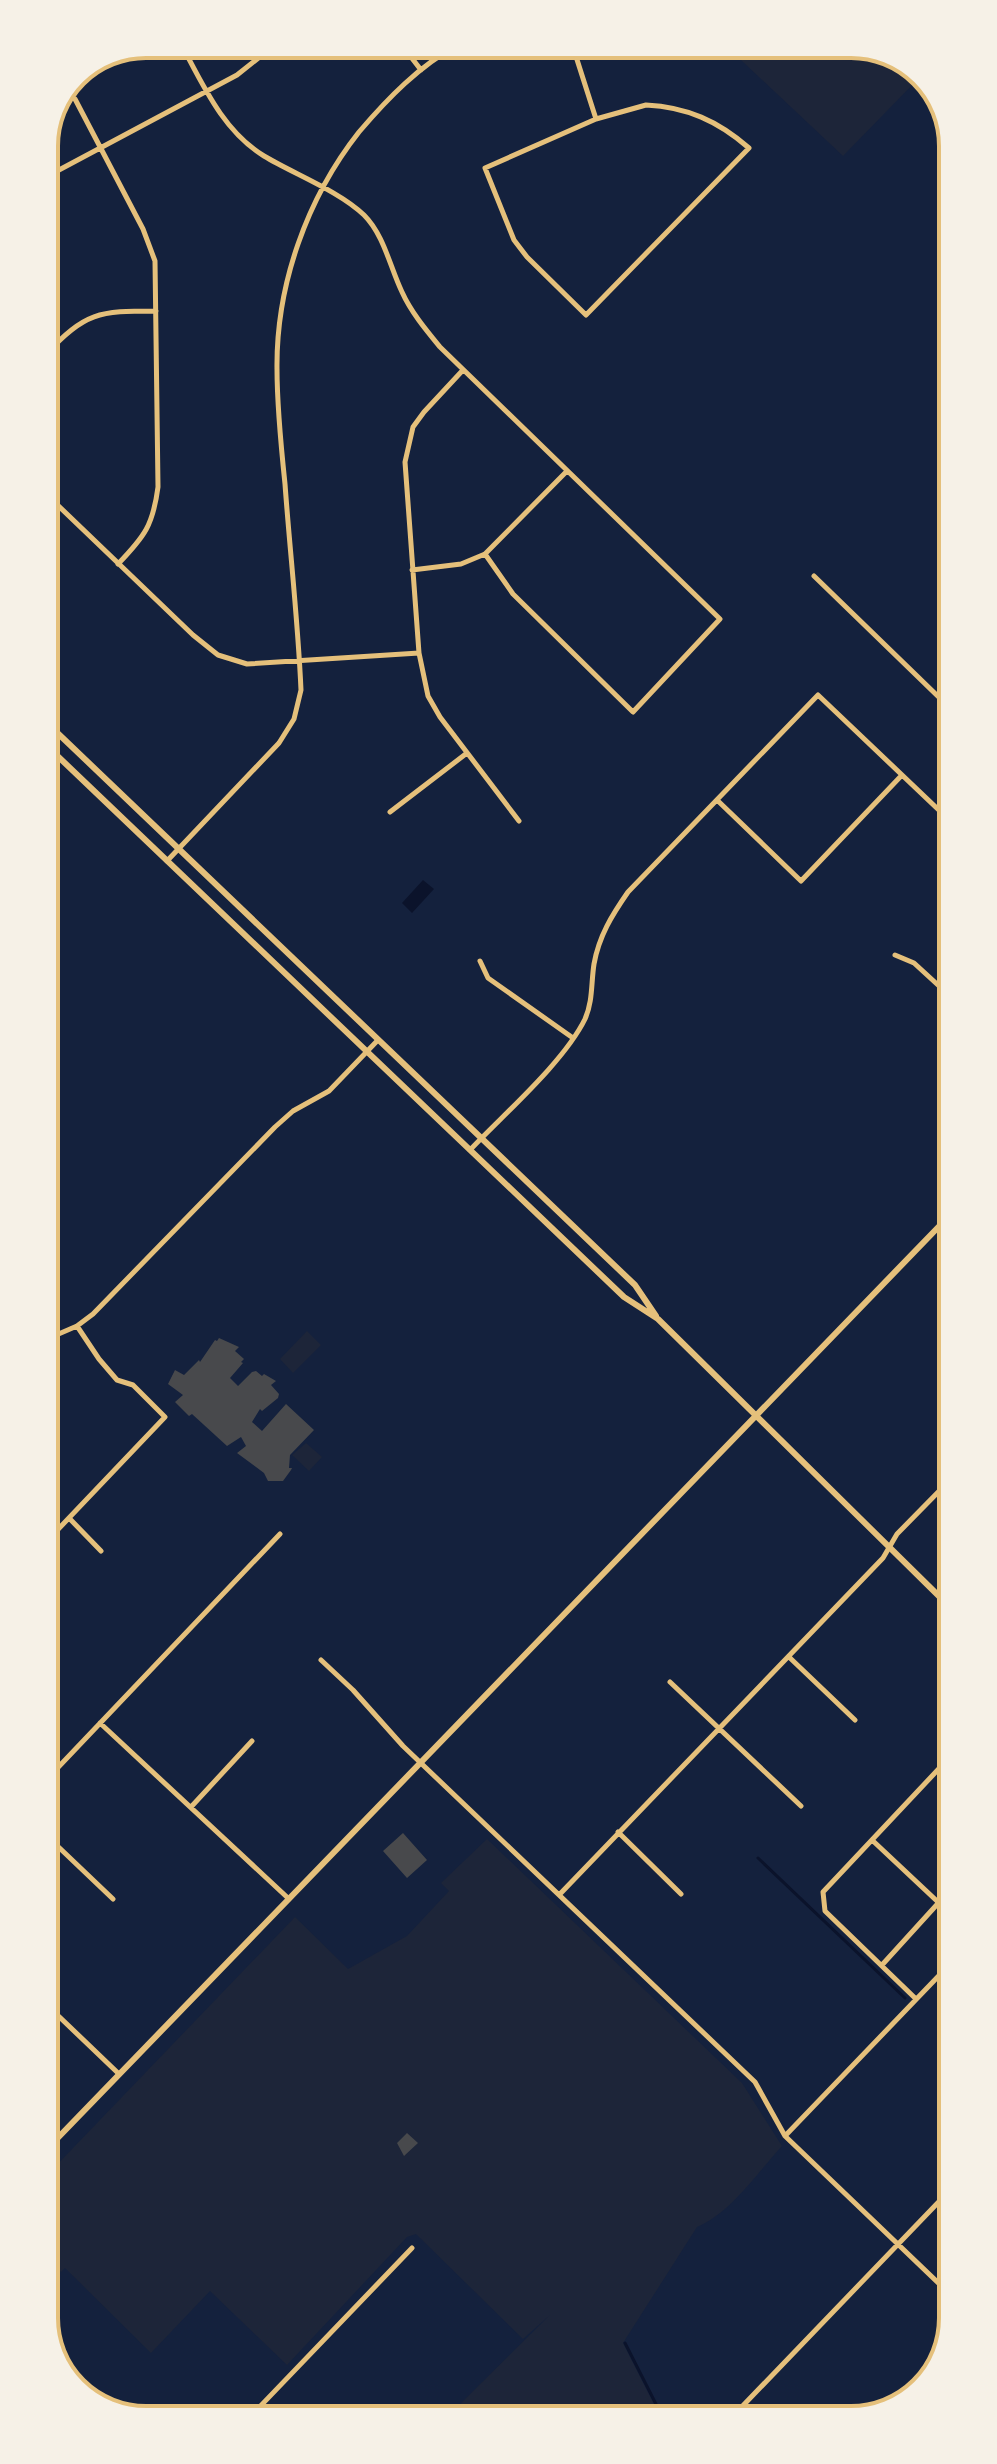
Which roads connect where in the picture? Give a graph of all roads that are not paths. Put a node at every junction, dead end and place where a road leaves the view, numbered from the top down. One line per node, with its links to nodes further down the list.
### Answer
1 (188, 58): 7 (street)
2 (261, 58): 7 (street)
3 (412, 58): 6 (street)
4 (439, 58): 6 (street)
5 (576, 58): 9 (street)
6 (421, 70): 12 (street)
7 (206, 91): 10 (street); 12 (street)
8 (75, 99): 10 (street)
9 (596, 119): 9 (street)
10 (101, 148): 11 (street); 13 (street)
11 (58, 171)
12 (322, 189): 15 (street); 23 (street)
13 (156, 311): 14 (street); 19 (street)
14 (58, 341)
15 (463, 370): 16 (street); 20 (street)
16 (566, 472): 18 (street); 18 (street)
17 (58, 506): 19 (street)
18 (485, 554): 20 (street)
19 (118, 564): 23 (street)
20 (412, 570): 22 (street)
21 (814, 576): 24 (street)
22 (419, 653): 23 (street); 26 (street)
23 (300, 661): 33 (street)
24 (939, 697)
25 (58, 734): 33 (main road)
26 (467, 753): 31 (street); 32 (street)
27 (58, 757): 34 (main road)
28 (902, 775): 29 (street); 29 (street); 30 (street)
29 (717, 800): 38 (street)
30 (939, 810)
31 (390, 812)
32 (519, 821)
33 (178, 849): 34 (street); 39 (main road)
34 (167, 861): 40 (main road)
35 (895, 955): 37 (street)
36 (480, 961): 38 (street)
37 (939, 986)
38 (573, 1038): 41 (street)
39 (378, 1040): 40 (street); 41 (main road)
40 (367, 1051): 42 (main road); 45 (street)
41 (481, 1138): 42 (street); 44 (main road)
42 (470, 1150): 44 (main road)
43 (939, 1227): 47 (main road)
44 (658, 1319): 47 (main road)
45 (77, 1326): 46 (street); 49 (street)
46 (58, 1334)
47 (757, 1417): 52 (main road); 62 (main road)
48 (939, 1491): 52 (street)
49 (69, 1518): 50 (street); 53 (street)
50 (58, 1530)
51 (280, 1534): 59 (street)
52 (889, 1548): 54 (main road); 55 (street)
53 (101, 1551)
54 (939, 1596)
55 (789, 1657): 58 (street); 60 (street)
56 (321, 1660): 62 (street)
57 (670, 1682): 60 (street)
58 (855, 1720)
59 (100, 1723): 63 (street); 66 (street)
60 (720, 1728): 65 (street); 67 (street)
61 (252, 1741): 66 (street)
62 (420, 1762): 70 (street); 73 (main road)
63 (58, 1767)
64 (939, 1769): 68 (street)
65 (801, 1806)
66 (191, 1807): 73 (street)
67 (618, 1832): 70 (street); 71 (street)
68 (872, 1840): 74 (street); 75 (street)
69 (58, 1847): 72 (street)
70 (560, 1894): 80 (street)
71 (681, 1894)
72 (113, 1899)
73 (289, 1899): 79 (main road)
74 (938, 1902): 75 (street)
75 (882, 1965): 77 (street)
76 (939, 1975): 77 (street)
77 (916, 1999): 80 (street)
78 (58, 2016): 79 (street)
79 (119, 2074): 81 (main road)
80 (785, 2136): 83 (street)
81 (58, 2138)
82 (939, 2201): 83 (street)
83 (898, 2243): 85 (street); 87 (street)
84 (412, 2248): 86 (street)
85 (939, 2283)
86 (260, 2406)
87 (743, 2406)

